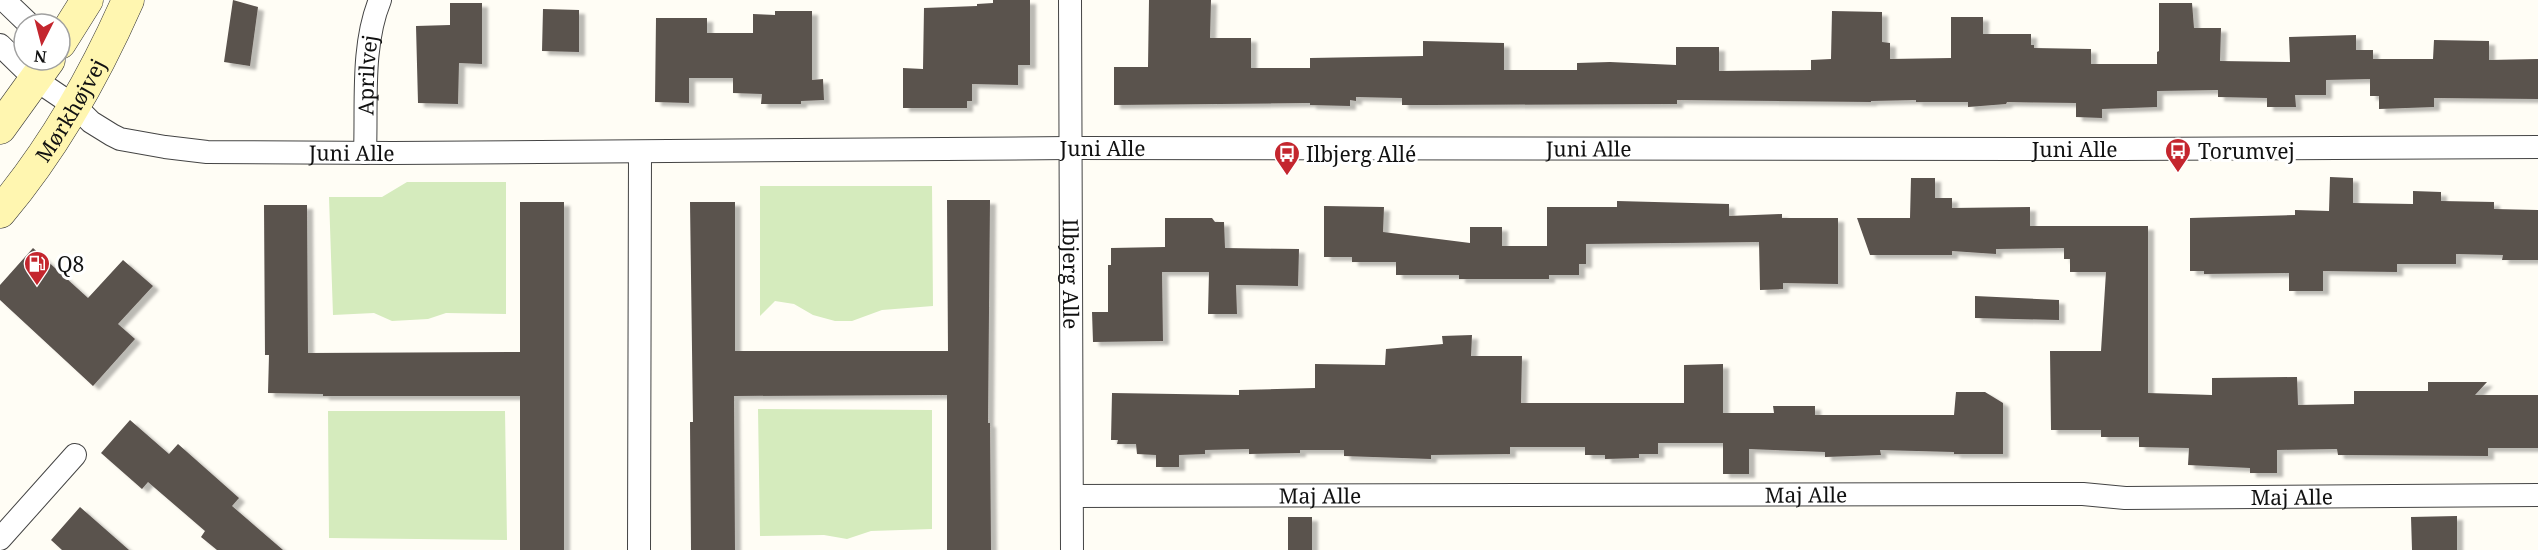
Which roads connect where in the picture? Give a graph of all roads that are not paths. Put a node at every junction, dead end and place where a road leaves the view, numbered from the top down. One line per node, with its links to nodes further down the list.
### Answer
1 (4, 0): 6 (street)
2 (87, 0): 7 (street, Mørkhøjvej)
3 (128, 0): 10 (street, Mørkhøjvej)
4 (380, 0): 14 (street, Aprilvej)
5 (1070, 0): 13 (street, Ilbjerg Alle)
6 (16, 12)
7 (72, 24)
8 (41, 72): 11 (street)
9 (49, 72): 10 (street, Juni Alle)
10 (75, 106): 14 (street, Juni Alle); 16 (street, Mørkhøjvej)
11 (0, 128)
12 (2538, 147): 13 (street, Juni Alle)
13 (1069, 148): 15 (street, Juni Alle); 19 (street, Ilbjerg Alle)
14 (365, 153): 15 (street, Juni Alle)
15 (640, 153): 21 (street)
16 (0, 212)
17 (75, 455): 20 (street)
18 (2538, 495): 19 (street, Maj Alle)
19 (1072, 496): 22 (street, Ilbjerg Alle)
20 (0, 539)
21 (639, 550)
22 (1072, 550)

